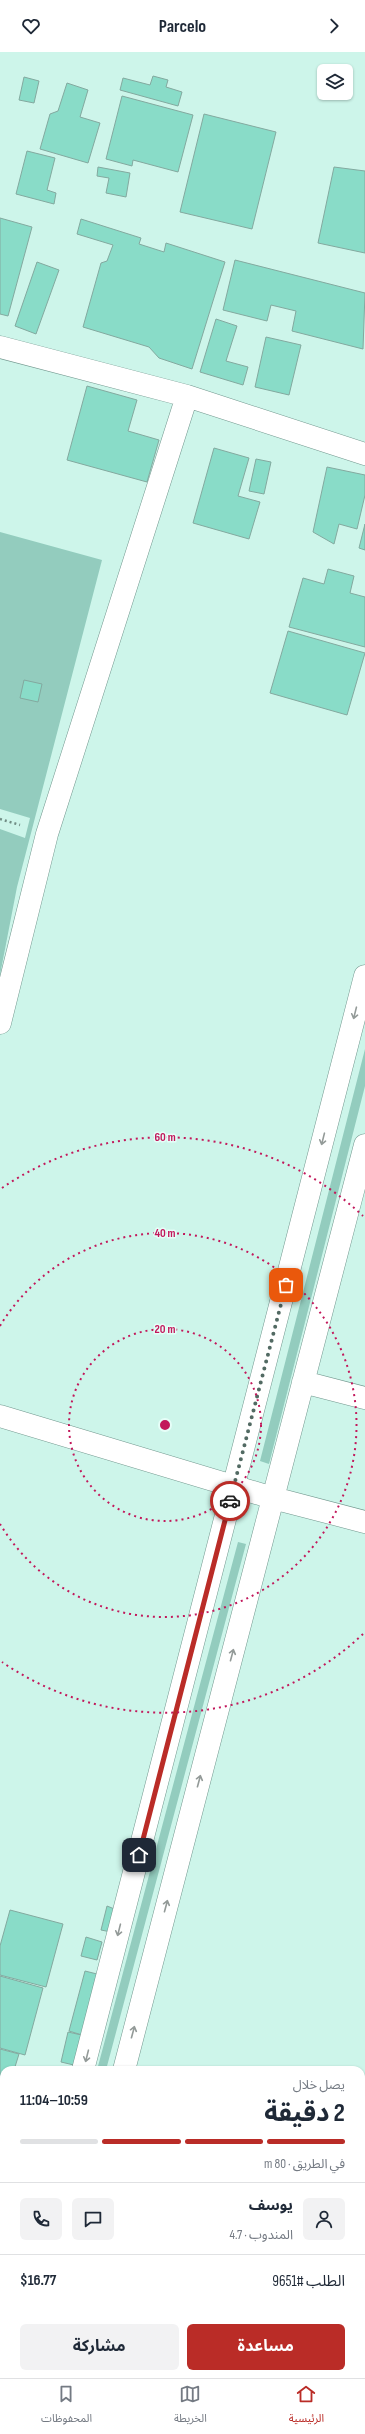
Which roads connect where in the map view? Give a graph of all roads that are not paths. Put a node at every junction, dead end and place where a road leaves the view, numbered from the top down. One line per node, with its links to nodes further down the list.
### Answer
1 (0, 348): 2 (street)
2 (187, 396): 3 (street); 5 (street)
3 (365, 454)
4 (365, 976): 10 (street, one-way to 10)
5 (0, 1023)
6 (365, 1145): 7 (street)
7 (303, 1382): 8 (street); 11 (street)
8 (365, 1398)
9 (0, 1416): 10 (street)
10 (234, 1485): 11 (street); 13 (street, one-way to 13)
11 (273, 1498): 12 (street); 14 (street, one-way to 11)
12 (365, 1522)
13 (84, 2066)
14 (125, 2066)

